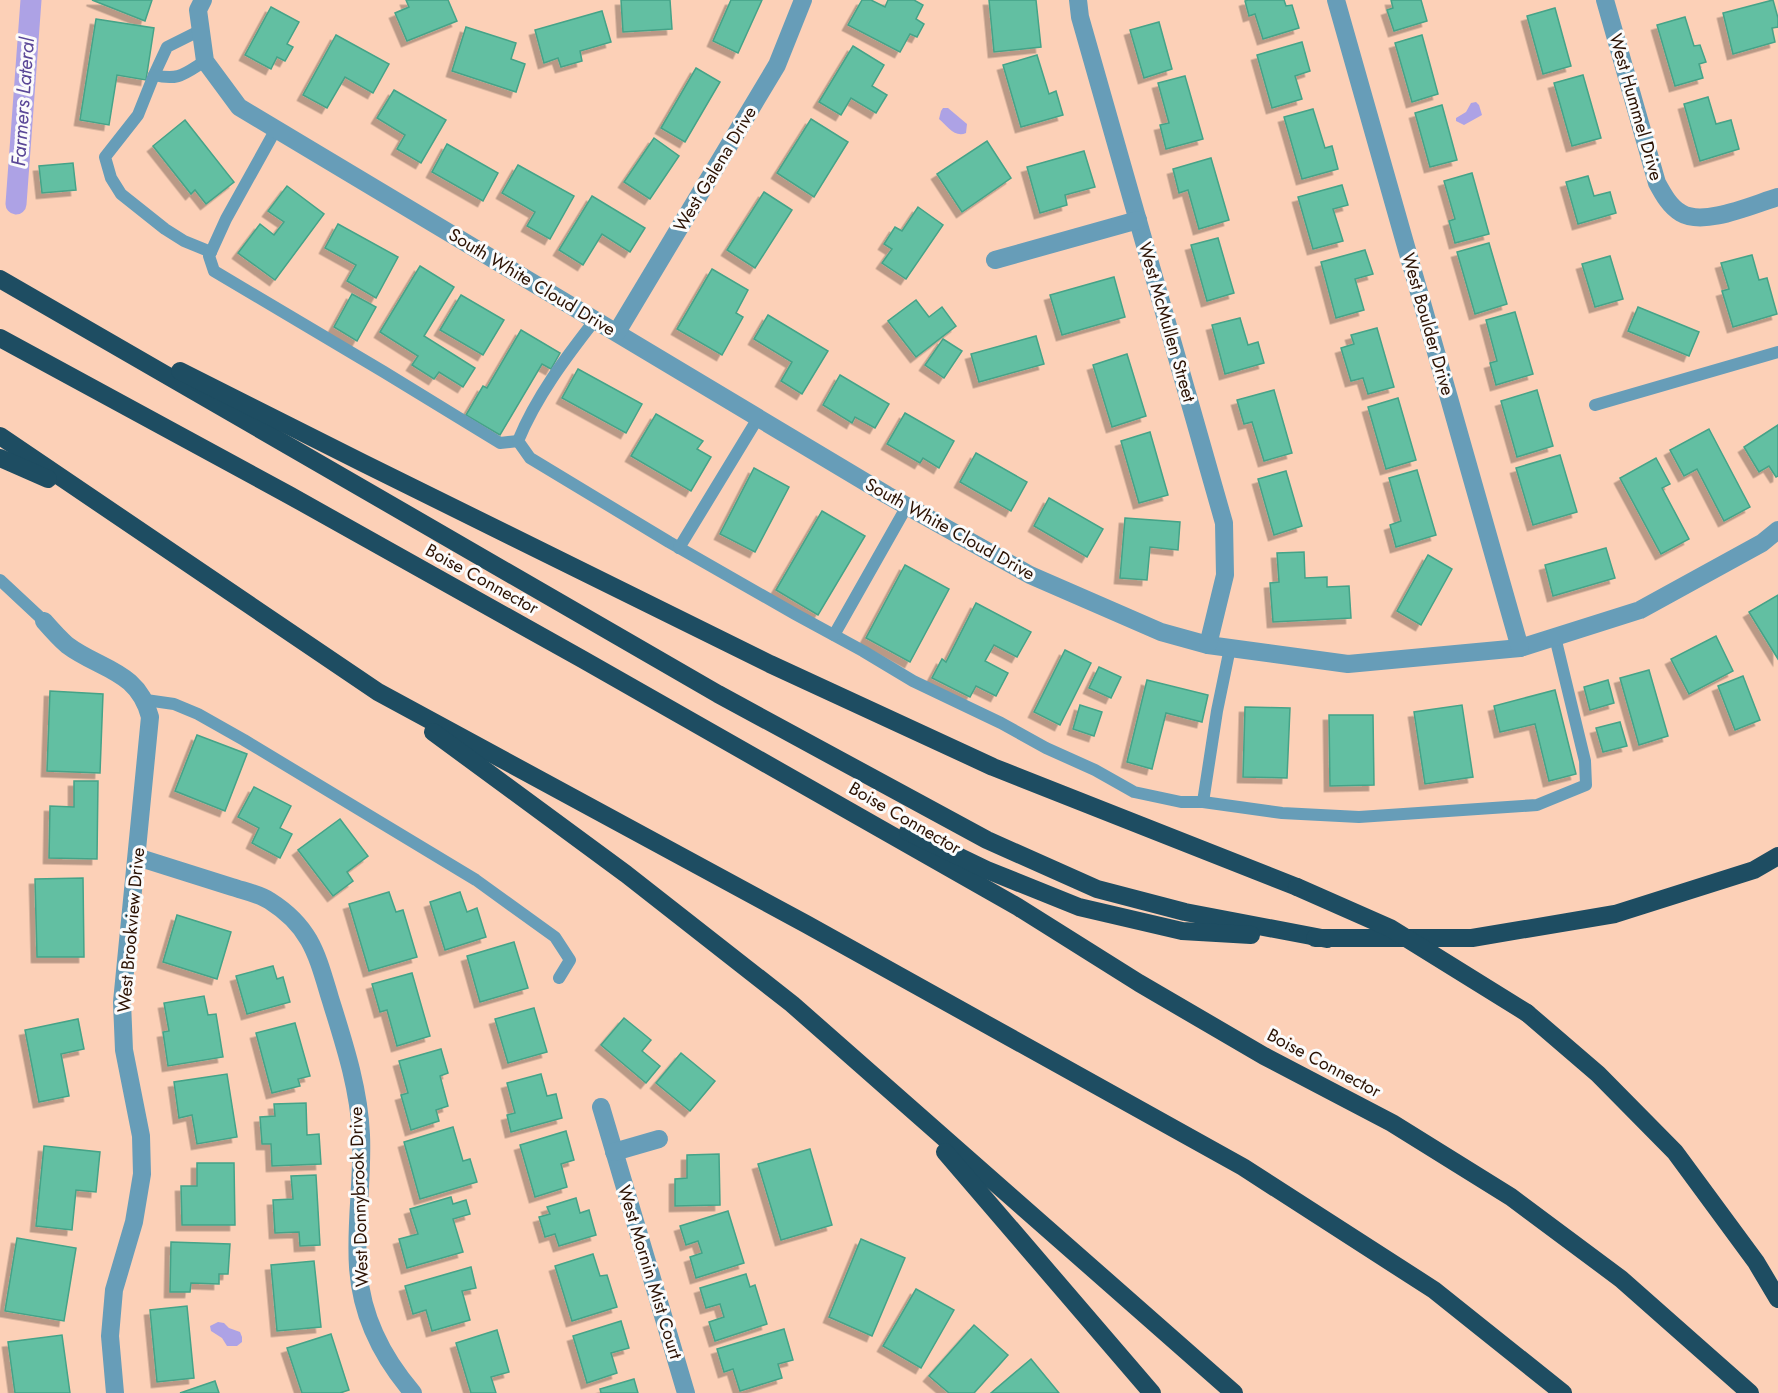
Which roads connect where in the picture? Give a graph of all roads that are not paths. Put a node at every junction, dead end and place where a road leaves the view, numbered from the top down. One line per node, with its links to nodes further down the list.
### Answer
1 (203, 0): 6 (street)
2 (803, 0): 16 (street, West Galena Drive)
3 (1078, 0): 11 (street, West McMullen Street)
4 (1336, 0): 34 (street, West Boulder Drive)
5 (1605, 0): 10 (street, West Hummel Drive)
6 (201, 30): 7 (street); 8 (lane)
7 (205, 61): 8 (lane); 9 (street, South White Cloud Drive)
8 (154, 75): 12 (lane)
9 (276, 129): 12 (lane); 15 (street, South White Cloud Drive)
10 (1778, 197)
11 (1138, 220): 13 (street); 32 (street, West McMullen Street)
12 (211, 252): 22 (lane)
13 (995, 260)
14 (0, 279): 41 (highway); 47 (highway, bridge)
15 (595, 320): 16 (street, South White Cloud Drive); 22 (lane)
16 (616, 332): 20 (street, South White Cloud Drive)
17 (0, 338): 37 (highway, Boise Connector)
18 (1778, 352): 19 (lane)
19 (1595, 405)
20 (758, 418): 25 (street, South White Cloud Drive); 27 (lane)
21 (0, 436): 24 (highway)
22 (518, 441): 27 (lane)
23 (0, 458): 24 (highway)
24 (90, 498): 35 (highway)
25 (907, 506): 30 (lane); 32 (street, South White Cloud Drive)
26 (1778, 530): 31 (street, South White Cloud Drive)
27 (679, 548): 30 (lane)
28 (0, 580): 29 (lane)
29 (44, 621): 36 (street)
30 (834, 635): 38 (lane)
31 (1555, 637): 34 (street, South White Cloud Drive); 38 (lane)
32 (1208, 645): 33 (street, South White Cloud Drive)
33 (1230, 648): 34 (street, South White Cloud Drive); 38 (lane)
34 (1520, 648)
35 (378, 692): 43 (highway); 53 (highway)
36 (146, 700): 40 (street, West Brookview Drive); 42 (lane)
37 (771, 766): 41 (highway); 54 (highway, Boise Connector)
38 (1203, 802)
39 (1778, 856): 41 (highway)
40 (137, 857): 48 (street, West Brookview Drive); 49 (street, West Donnybrook Drive)
41 (1327, 939)
42 (559, 978)
43 (901, 1100): 51 (highway); 52 (highway)
44 (601, 1107): 46 (street, West Mornin Mist Court)
45 (659, 1138): 46 (street)
46 (614, 1152): 50 (street, West Mornin Mist Court)
47 (1778, 1299)
48 (115, 1393)
49 (413, 1393)
50 (686, 1393)
51 (1152, 1393)
52 (1234, 1393)
53 (1563, 1393)
54 (1750, 1393)

